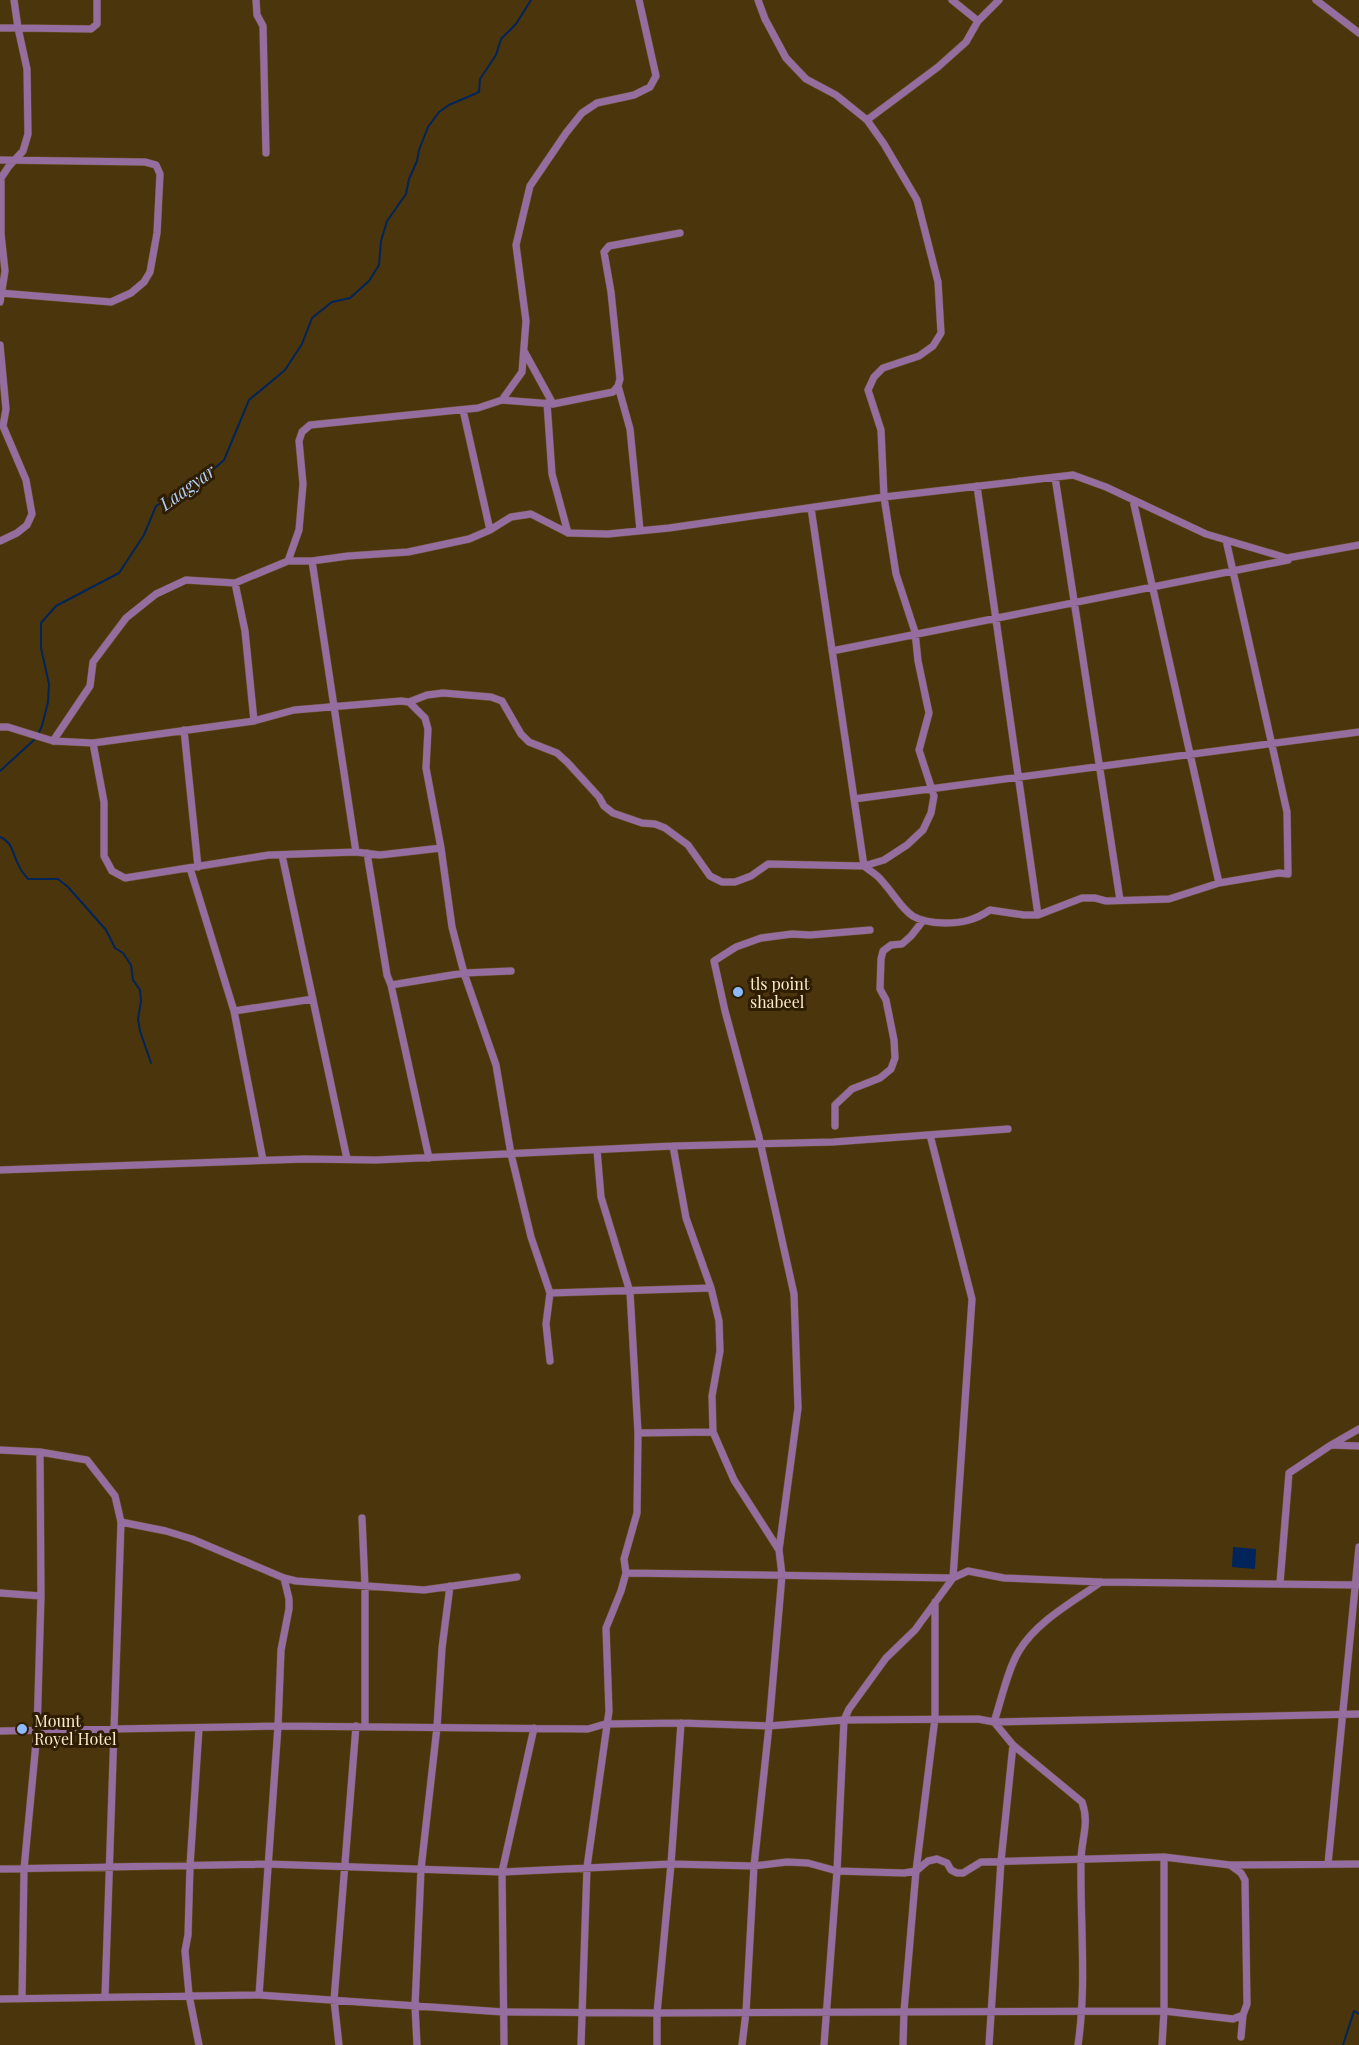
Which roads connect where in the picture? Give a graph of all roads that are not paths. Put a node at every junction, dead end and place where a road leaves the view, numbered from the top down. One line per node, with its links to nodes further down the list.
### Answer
1 (14, 0): 11 (street)
2 (97, 0): 11 (street)
3 (256, 0): 14 (street)
4 (639, 0): 21 (street)
5 (758, 0): 13 (street)
6 (952, 0): 9 (street)
7 (999, 0): 9 (street)
8 (1316, 0): 12 (street)
9 (978, 21): 13 (street)
10 (0, 28): 11 (street)
11 (18, 28): 16 (street)
12 (1359, 33)
13 (867, 120): 29 (street)
14 (266, 153)
15 (0, 160): 16 (street)
16 (14, 161): 18 (street); 18 (street)
17 (680, 233): 22 (street)
18 (1, 292): 19 (street)
19 (0, 302)
20 (0, 345): 26 (street)
21 (524, 351): 23 (street); 24 (street)
22 (618, 386): 24 (street); 33 (street)
23 (502, 400): 24 (street); 25 (street)
24 (550, 403): 34 (street)
25 (463, 410): 32 (street); 38 (street)
26 (2, 427): 35 (street)
27 (1055, 477): 28 (street); 30 (street); 43 (street)
28 (977, 486): 29 (street); 44 (street)
29 (884, 497): 31 (street); 45 (street)
30 (1133, 500): 36 (street); 42 (street)
31 (811, 508): 33 (street); 46 (street)
32 (490, 530): 34 (street); 39 (street)
33 (640, 530): 34 (street)
34 (568, 533)
35 (0, 540)
36 (1226, 540): 37 (street); 40 (street)
37 (1359, 545): 40 (street)
38 (288, 561): 39 (street); 41 (street)
39 (312, 561): 48 (street)
40 (1233, 571): 42 (street); 55 (street)
41 (235, 583): 49 (street); 53 (street)
42 (1153, 587): 43 (street); 64 (street)
43 (1074, 603): 44 (street); 65 (street)
44 (996, 618): 45 (street); 66 (street)
45 (915, 634): 46 (street); 56 (street)
46 (832, 651): 57 (street)
47 (409, 702): 48 (street); 58 (street); 62 (street)
48 (335, 707): 49 (street); 59 (street)
49 (254, 721): 51 (street)
50 (0, 727): 53 (street)
51 (183, 730): 54 (street); 63 (street)
52 (1359, 732): 55 (street)
53 (53, 741): 54 (street)
54 (93, 743): 63 (street)
55 (1272, 743): 56 (street); 64 (street)
56 (932, 789): 57 (street); 62 (street)
57 (854, 799): 62 (street)
58 (441, 848): 60 (street); 70 (street)
59 (356, 852): 60 (street); 61 (street)
60 (367, 853): 71 (street)
61 (282, 855): 63 (street); 72 (street)
62 (864, 866): 67 (street)
63 (194, 867): 73 (street)
64 (1219, 883): 65 (street)
65 (1120, 900): 66 (street)
66 (1038, 915): 67 (street)
67 (922, 922): 74 (street)
68 (870, 930): 77 (street)
69 (511, 971): 70 (street)
70 (464, 973): 71 (street); 80 (street)
71 (391, 985): 81 (street)
72 (313, 999): 73 (street); 82 (street)
73 (234, 1011): 83 (street)
74 (836, 1126)
75 (1008, 1129): 76 (street)
76 (930, 1134): 77 (street); 104 (street)
77 (760, 1144): 78 (street); 99 (street)
78 (673, 1146): 79 (street); 85 (street)
79 (597, 1150): 80 (street); 86 (street)
80 (511, 1154): 81 (street); 87 (street)
81 (429, 1158): 82 (street)
82 (347, 1159): 83 (street)
83 (263, 1160): 84 (street)
84 (0, 1170)
85 (711, 1288): 86 (street); 90 (street)
86 (630, 1292): 87 (street); 91 (street)
87 (550, 1293): 88 (street)
88 (550, 1361)
89 (1359, 1429): 92 (street)
90 (713, 1432): 91 (street); 99 (street)
91 (638, 1433): 100 (street)
92 (1331, 1445): 93 (street); 106 (street)
93 (1359, 1446)
94 (0, 1450): 95 (street)
95 (40, 1452): 97 (street); 111 (street)
96 (362, 1518): 108 (street)
97 (121, 1522): 103 (street); 127 (street)
98 (1359, 1547): 107 (street)
99 (779, 1550): 101 (street)
100 (626, 1573): 101 (street); 119 (street)
101 (782, 1575): 104 (street); 123 (street)
102 (517, 1577): 109 (street)
103 (284, 1578): 108 (street); 120 (street)
104 (953, 1578): 105 (street); 112 (street)
105 (1101, 1582): 106 (street); 117 (street)
106 (1280, 1583): 107 (street)
107 (1357, 1585): 114 (street)
108 (365, 1586): 109 (street); 122 (street)
109 (450, 1586): 124 (street)
110 (0, 1593): 111 (street)
111 (41, 1596): 129 (street)
112 (935, 1601): 115 (street); 116 (street)
113 (1359, 1714): 114 (street)
114 (1342, 1715): 117 (street); 136 (street)
115 (935, 1718): 116 (street); 117 (street); 148 (street)
116 (844, 1720): 123 (street); 147 (street)
117 (994, 1722): 130 (street)
118 (681, 1723): 119 (street); 123 (street); 135 (street)
119 (606, 1724): 126 (street); 143 (street)
120 (278, 1726): 121 (street); 125 (street); 134 (street)
121 (356, 1726): 122 (street); 142 (street)
122 (365, 1726): 124 (street)
123 (770, 1726): 140 (street)
124 (437, 1727): 126 (street); 146 (street)
125 (199, 1728): 127 (street); 139 (street)
126 (534, 1728): 149 (street)
127 (115, 1730): 129 (street); 141 (street)
128 (0, 1731): 129 (street)
129 (38, 1732): 145 (street)
130 (1013, 1745): 132 (street); 133 (street)
131 (1164, 1857): 132 (street); 138 (street); 160 (street)
132 (1081, 1858): 133 (street); 159 (street)
133 (1001, 1861): 148 (street); 158 (street)
134 (267, 1864): 139 (street); 142 (street); 150 (street)
135 (671, 1864): 140 (street); 143 (street); 165 (street)
136 (1328, 1864): 137 (street); 138 (street)
137 (1359, 1864)
138 (1230, 1865): 166 (street)
139 (189, 1866): 141 (street); 151 (street)
140 (754, 1866): 147 (street); 162 (street)
141 (111, 1867): 145 (street); 152 (street)
142 (346, 1867): 146 (street); 155 (street)
143 (587, 1867): 149 (street); 164 (street)
144 (0, 1869): 145 (street)
145 (24, 1869): 153 (street)
146 (421, 1869): 149 (street); 156 (street)
147 (837, 1870): 148 (street); 163 (street)
148 (916, 1871): 157 (street)
149 (502, 1872): 161 (street)
150 (260, 1995): 151 (street); 155 (street)
151 (190, 1996): 152 (street); 168 (street)
152 (105, 1997): 153 (street)
153 (22, 1998): 154 (street)
154 (0, 1999)
155 (334, 2000): 156 (street); 169 (street)
156 (416, 2006): 161 (street); 170 (street)
157 (904, 2011): 158 (street); 163 (street); 176 (street)
158 (991, 2011): 159 (street); 177 (street)
159 (1083, 2011): 160 (street); 178 (street)
160 (1164, 2011): 166 (street); 179 (street)
161 (503, 2012): 164 (street); 171 (street)
162 (746, 2012): 163 (street); 165 (street); 174 (street)
163 (825, 2012): 175 (street)
164 (584, 2013): 165 (street); 172 (street)
165 (657, 2013): 173 (street)
166 (1243, 2015): 167 (street)
167 (1241, 2037)
168 (199, 2045)
169 (339, 2045)
170 (417, 2045)
171 (504, 2045)
172 (581, 2045)
173 (657, 2045)
174 (742, 2045)
175 (824, 2045)
176 (903, 2045)
177 (989, 2045)
178 (1078, 2045)
179 (1162, 2045)

